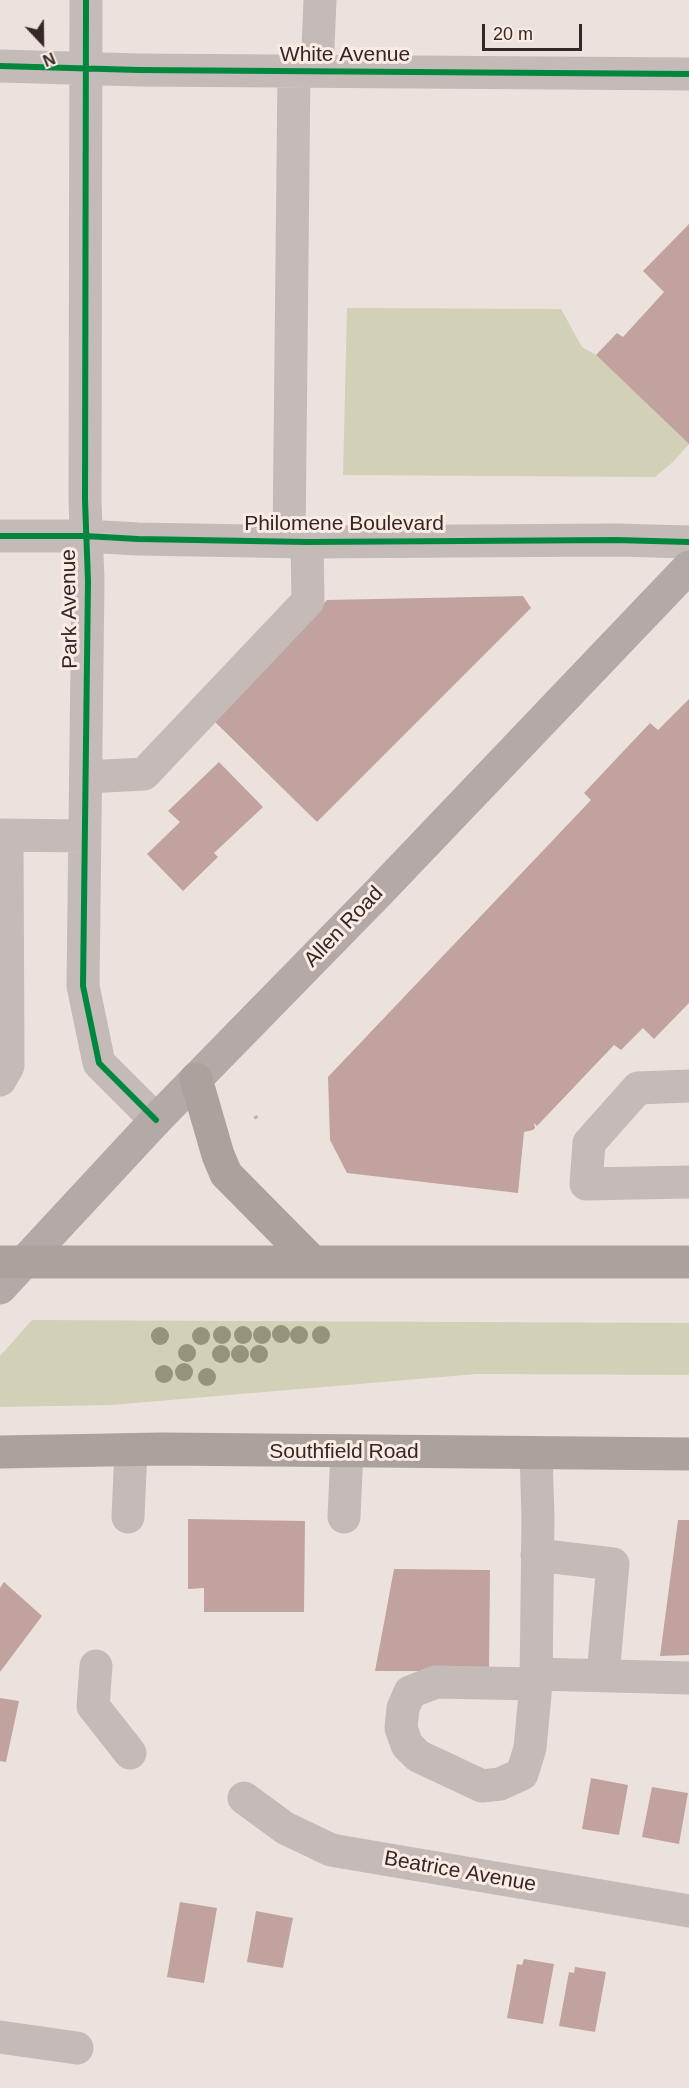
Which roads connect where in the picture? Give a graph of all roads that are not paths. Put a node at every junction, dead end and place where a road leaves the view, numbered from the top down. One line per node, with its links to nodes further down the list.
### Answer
1 (86, 0): 4 (street, Park Avenue)
2 (320, 0): 5 (street)
3 (0, 66): 4 (street, White Avenue)
4 (85, 68): 5 (street, White Avenue); 8 (street, Park Avenue)
5 (305, 71): 6 (street, White Avenue); 9 (street)
6 (689, 74)
7 (0, 536): 8 (street, Philomene Boulevard)
8 (85, 536): 9 (street, Philomene Boulevard); 12 (street, Park Avenue)
9 (298, 541): 10 (street, Philomene Boulevard); 12 (street)
10 (689, 542)
11 (689, 567): 15 (main road, Allen Road)
12 (86, 777): 14 (street, Park Avenue)
13 (4, 835): 14 (street); 16 (street)
14 (85, 836): 18 (street, Park Avenue)
15 (196, 1079): 18 (main road, Allen Road); 21 (highway)
16 (0, 1080)
17 (689, 1086): 19 (street)
18 (156, 1120): 20 (main road, Allen Road)
19 (689, 1182)
20 (12, 1262): 21 (highway); 23 (main road, Allen Road)
21 (313, 1262): 22 (highway)
22 (689, 1262)
23 (0, 1288)
24 (131, 1450): 25 (highway, Southfield Road); 26 (highway, Southfield Road); 29 (street)
25 (347, 1451): 27 (highway, Southfield Road); 30 (street)
26 (0, 1452)
27 (536, 1453): 28 (highway, Southfield Road); 31 (street)
28 (689, 1454)
29 (128, 1517)
30 (344, 1517)
31 (537, 1555): 33 (street); 33 (street)
32 (96, 1666): 35 (street)
33 (603, 1675): 34 (street)
34 (689, 1678)
35 (130, 1753)
36 (244, 1798): 37 (street, Beatrice Avenue)
37 (689, 1911)
38 (0, 2037): 39 (street)
39 (77, 2048)

